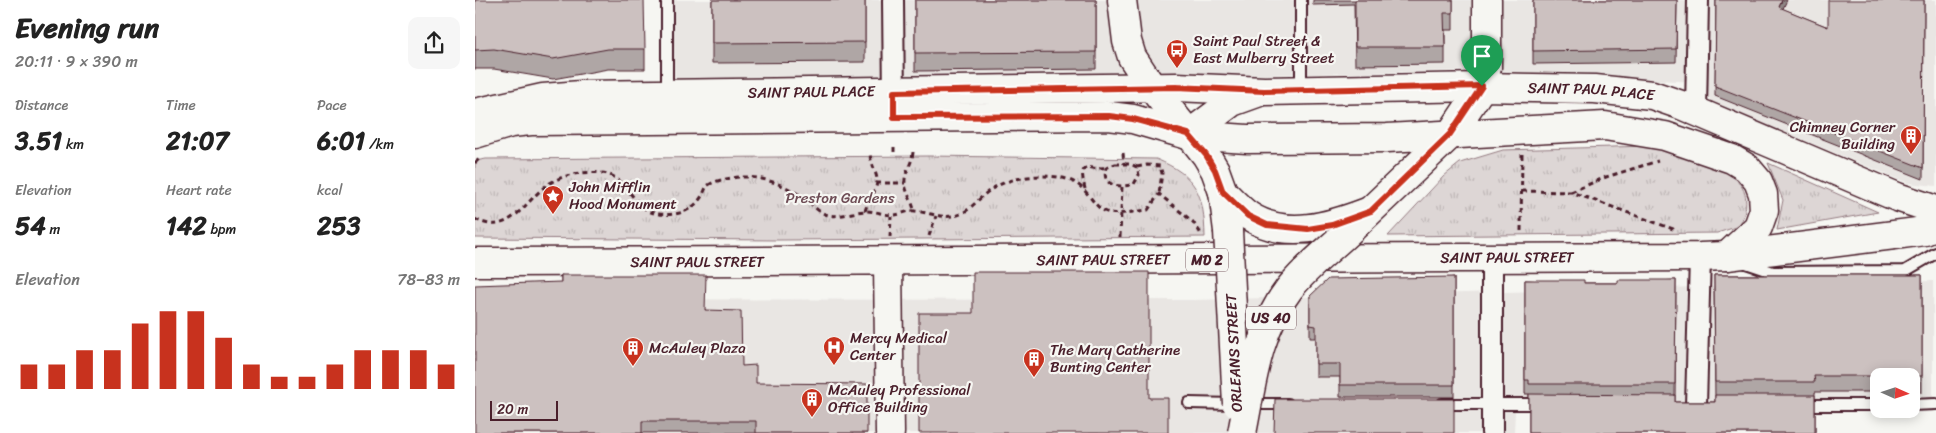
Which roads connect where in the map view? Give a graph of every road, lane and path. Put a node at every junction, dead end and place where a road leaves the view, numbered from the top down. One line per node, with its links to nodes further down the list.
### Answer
1 (667, 0): 12 (lane)
2 (893, 0): 11 (street)
3 (1122, 0): 8 (main road, US 40)
4 (1301, 0): 9 (lane)
5 (1487, 0): 7 (main road, US 40)
6 (1698, 0): 13 (street)
7 (1482, 86): 9 (main road, SAINT PAUL PLACE); 13 (main road, SAINT PAUL PLACE); 17 (main road, ORLEANS STREET / US 40)
8 (1153, 88): 10 (main road, SAINT PAUL PLACE); 11 (main road, SAINT PAUL PLACE); 16 (main road, US 40)
9 (1301, 90): 10 (main road, SAINT PAUL PLACE)
10 (1264, 91): 16 (main road)
11 (894, 105): 12 (main road, SAINT PAUL PLACE); 16 (main road, SAINT PAUL PLACE)
12 (667, 107): 14 (main road, SAINT PAUL PLACE); 15 (main road, SAINT PAUL PLACE)
13 (1696, 111): 35 (main road, SAINT PAUL PLACE)
14 (475, 113)
15 (475, 134)
16 (1188, 134): 17 (main road, SAINT PAUL PLACE); 31 (main road, ORLEANS STREET / US 40)
17 (1450, 134): 37 (main road, ORLEANS STREET / US 40); 51 (main road, SAINT PAUL PLACE)
18 (870, 152): 26 (path)
19 (913, 152): 27 (path)
20 (1123, 153): 23 (path)
21 (1665, 159): 32 (path)
22 (1522, 160): 30 (path)
23 (1124, 164): 24 (path); 25 (path)
24 (1137, 167): 28 (path); 33 (path)
25 (1106, 168): 28 (path); 29 (path)
26 (876, 183): 27 (path); 36 (path)
27 (905, 183): 34 (path)
28 (1121, 185): 38 (path)
29 (1085, 191): 38 (path); 40 (path)
30 (1522, 191): 32 (path); 44 (path)
31 (1223, 192): 37 (main road); 45 (main road, ORLEANS STREET / US 40)
32 (1571, 192): 46 (path)
33 (1159, 194): 38 (path); 45 (path)
34 (915, 210): 39 (path); 40 (path)
35 (1936, 210)
36 (865, 211): 39 (path); 41 (path)
37 (1371, 211): 67 (main road, ORLEANS STREET / US 40, bridge)
38 (1121, 212): 48 (path)
39 (891, 215): 42 (path)
40 (936, 216): 47 (path)
41 (475, 219)
42 (890, 224)
43 (1936, 226): 51 (main road, SAINT PAUL STREET / MD 2)
44 (1521, 231)
45 (1215, 233): 66 (main road, ORLEANS STREET / US 40, bridge)
46 (1676, 234)
47 (929, 236)
48 (1120, 237)
49 (1936, 253): 51 (lane)
50 (1492, 256): 52 (main road, SAINT PAUL STREET / MD 2); 54 (main road, SAINT PAUL STREET / MD 2); 58 (street)
51 (1727, 256): 52 (main road, SAINT PAUL STREET / MD 2)
52 (1700, 257): 61 (street)
53 (475, 262): 54 (main road, SAINT PAUL STREET / MD 2)
54 (888, 262): 65 (main road)
55 (1189, 404): 56 (lane)
56 (1297, 404)
57 (1434, 404): 58 (lane)
58 (1491, 404): 59 (lane); 68 (street)
59 (1554, 404)
60 (1936, 404): 64 (lane)
61 (1696, 405)
62 (1792, 405): 63 (lane)
63 (1870, 405)
64 (1920, 405)
65 (890, 433)
66 (1238, 433)
67 (1243, 433)
68 (1491, 433)

